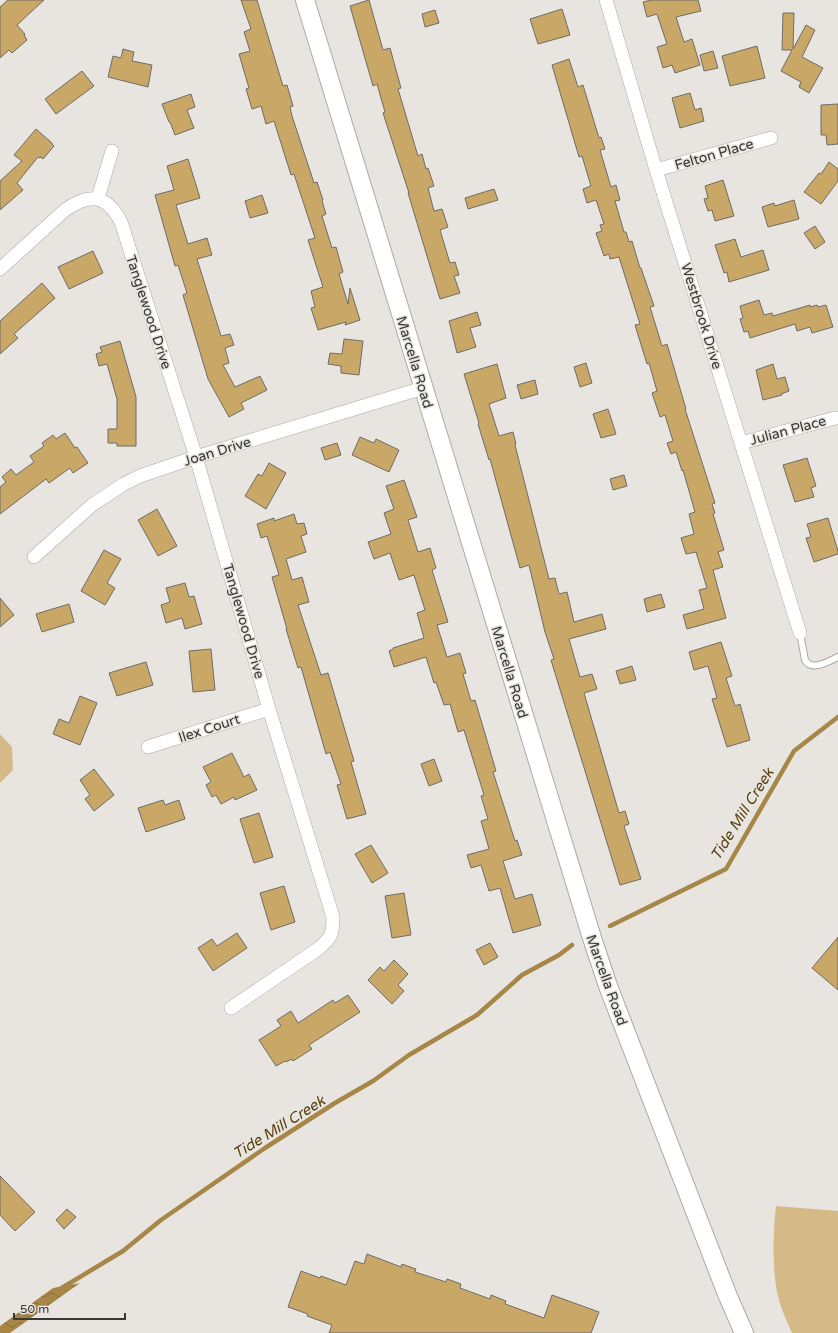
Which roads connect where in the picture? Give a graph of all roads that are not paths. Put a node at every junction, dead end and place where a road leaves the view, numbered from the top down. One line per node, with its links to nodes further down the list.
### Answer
1 (305, 0): 8 (street, Marcella Road)
2 (606, 0): 5 (street, Westbrook Drive)
3 (771, 138): 5 (street, Felton Place)
4 (112, 152): 6 (street)
5 (656, 170): 10 (street, Westbrook Drive)
6 (98, 198): 7 (street); 11 (street, Tanglewood Drive)
7 (0, 269)
8 (423, 388): 11 (street, Joan Drive); 18 (street, Marcella Road)
9 (835, 418): 10 (street, Julian Place)
10 (741, 443): 13 (street, Westbrook Drive)
11 (196, 457): 12 (street, Joan Drive); 15 (street, Tanglewood Drive)
12 (34, 557)
13 (800, 632): 14 (lane)
14 (838, 657)
15 (269, 709): 16 (street, Ilex Court); 17 (street, Tanglewood Drive)
16 (148, 747)
17 (231, 1008)
18 (744, 1333)

